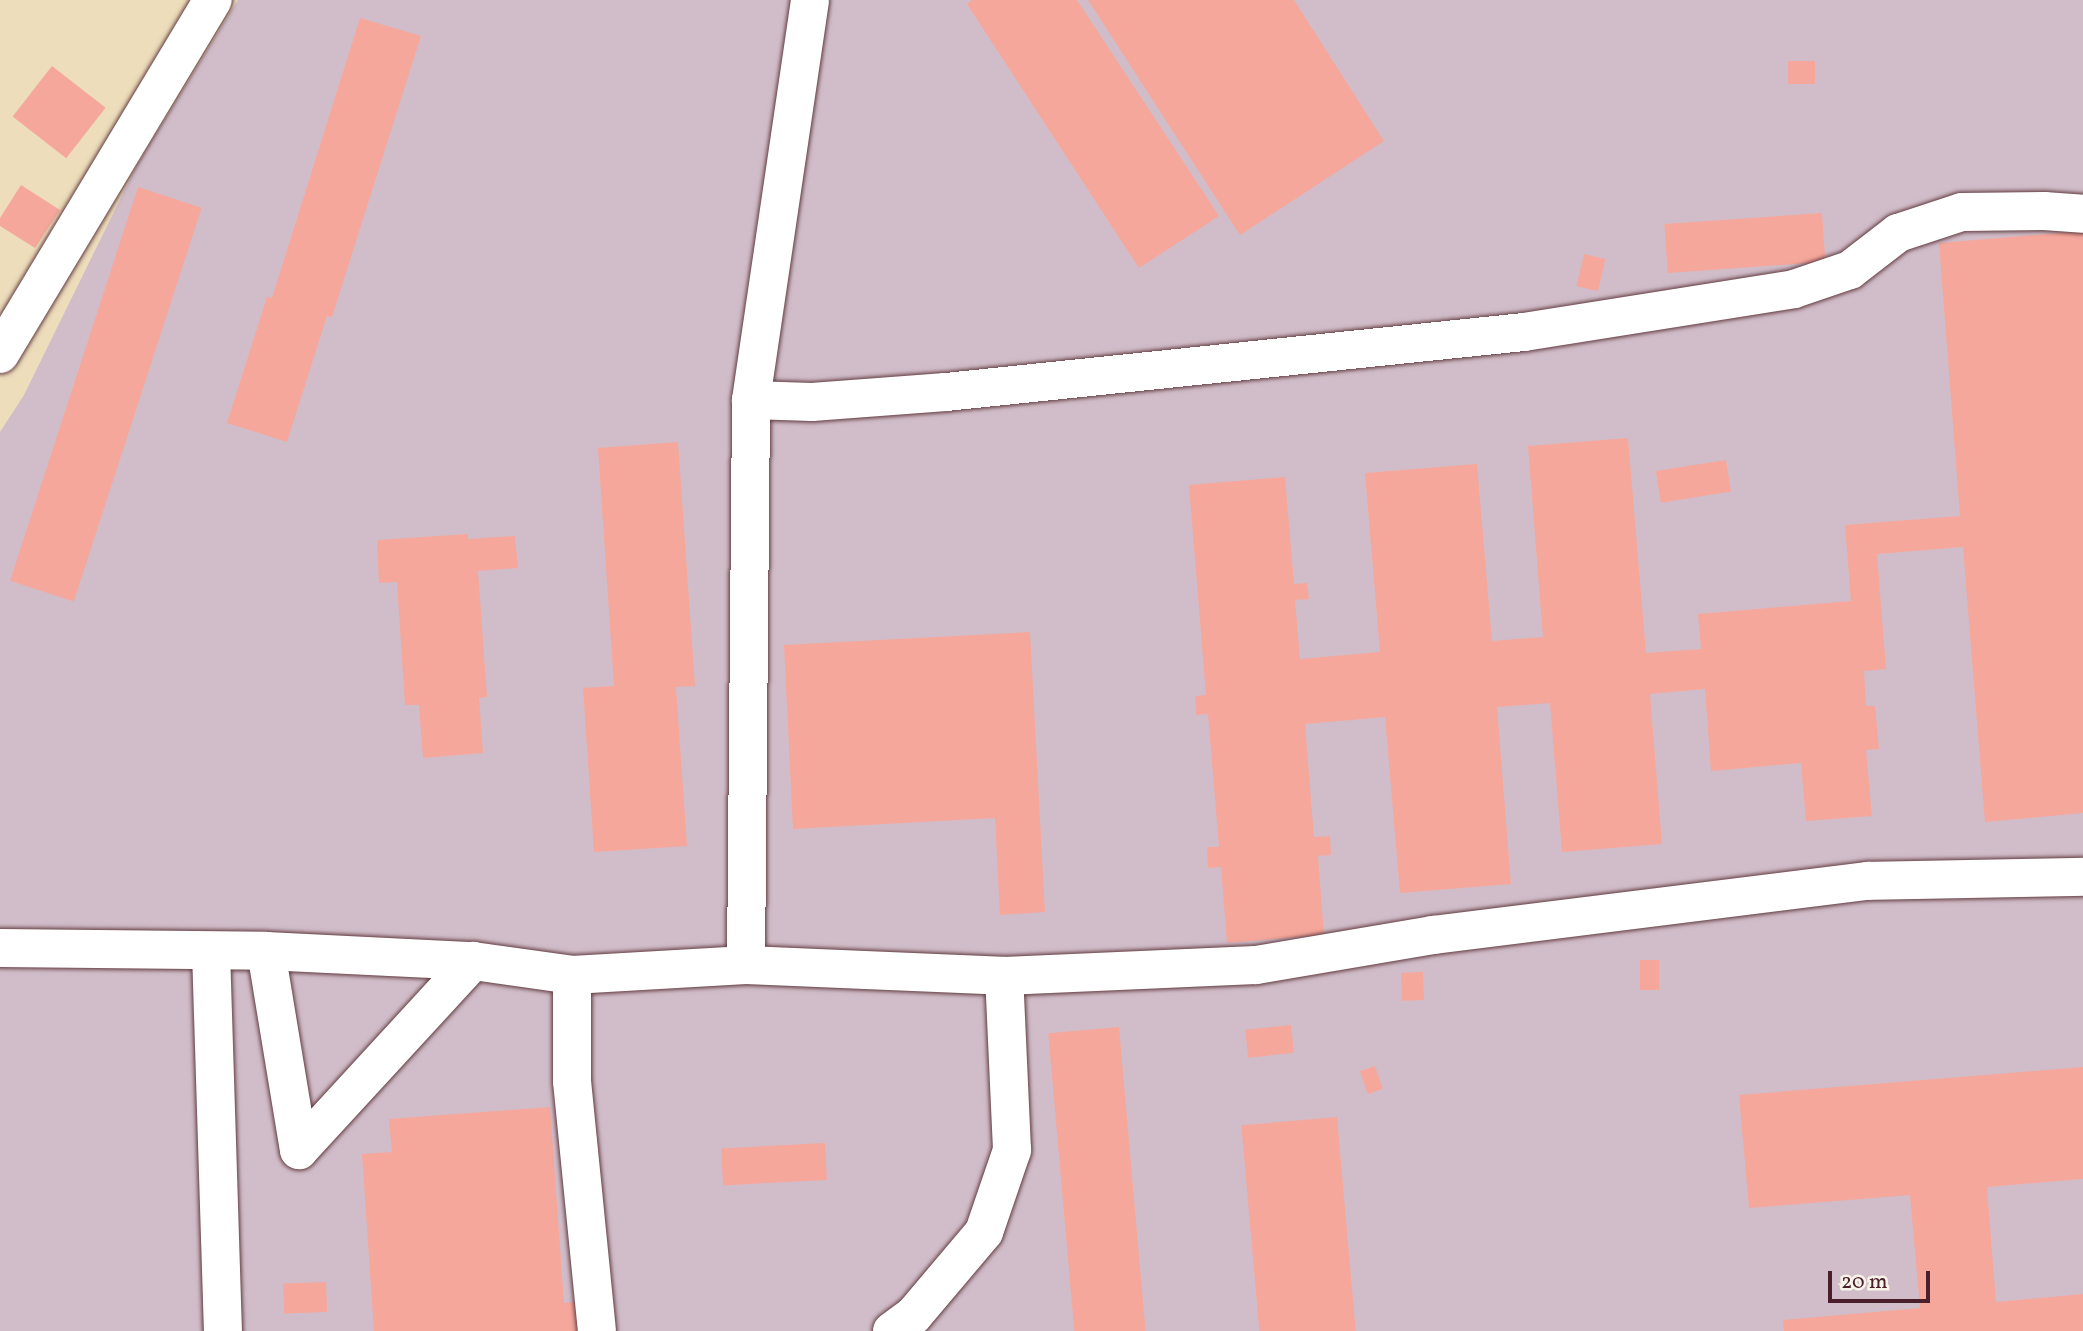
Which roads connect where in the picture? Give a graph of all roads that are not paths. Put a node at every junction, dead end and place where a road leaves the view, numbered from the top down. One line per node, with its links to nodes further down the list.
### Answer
1 (213, 0): 4 (street)
2 (810, 0): 5 (street)
3 (2083, 214): 5 (street)
4 (0, 354)
5 (751, 400): 11 (street)
6 (2083, 877): 13 (street)
7 (0, 948): 8 (street)
8 (211, 950): 9 (street); 14 (street)
9 (266, 951): 10 (street); 10 (street)
10 (473, 961): 12 (street)
11 (746, 965): 12 (street); 13 (street)
12 (572, 975): 15 (street)
13 (1004, 976): 16 (street)
14 (223, 1331)
15 (597, 1331)
16 (892, 1331)

